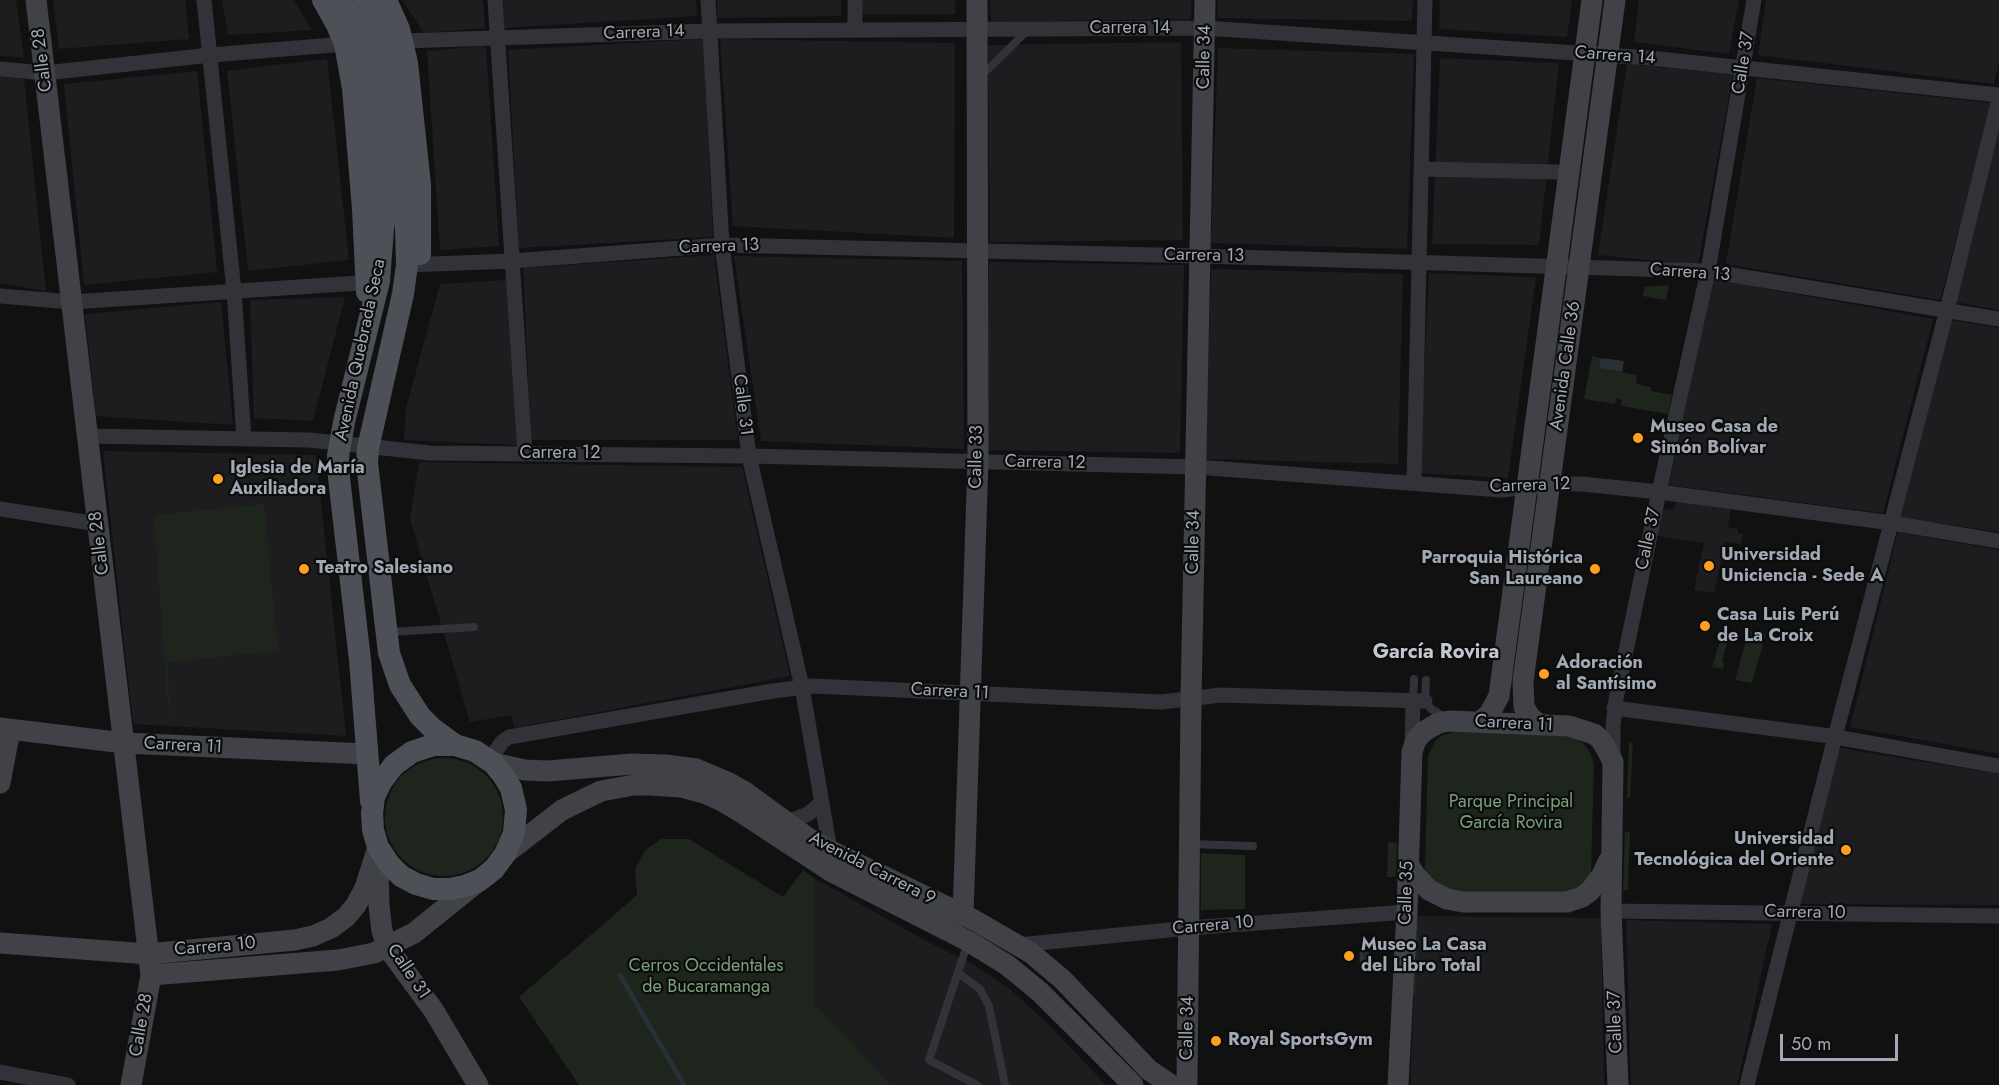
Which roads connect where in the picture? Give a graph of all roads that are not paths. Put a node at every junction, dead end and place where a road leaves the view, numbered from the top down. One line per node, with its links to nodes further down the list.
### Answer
1 (36, 0): 30 (street, Calle 28)
2 (204, 0): 26 (street)
3 (323, 0): 24 (main road)
4 (340, 0): 33 (main road, Avenida Quebrada Seca)
5 (365, 0): 33 (main road, Avenida Quebrada Seca)
6 (386, 0): 22 (main road)
7 (495, 0): 21 (street)
8 (708, 0): 20 (street, Calle 31)
9 (855, 0): 18 (street)
10 (977, 0): 19 (street, Calle 33)
11 (1205, 0): 16 (street, Calle 34)
12 (1425, 0): 23 (street)
13 (1592, 0): 25 (street, Avenida Calle 36)
14 (1615, 0): 27 (street, Avenida Calle 36)
15 (1754, 0): 28 (street, Calle 37)
16 (1205, 28): 17 (street, Carrera 14); 23 (street, Carrera 14); 38 (street, Calle 34)
17 (1029, 29): 19 (street, Carrera 14); 31 (lane)
18 (855, 30): 19 (street, Carrera 14); 20 (street, Carrera 14)
19 (977, 30): 31 (street, Calle 33)
20 (710, 31): 21 (street, Carrera 14); 36 (street, Calle 31)
21 (498, 38): 22 (street, Carrera 14); 39 (street)
22 (403, 41): 41 (main road)
23 (1424, 42): 25 (street, Carrera 14); 34 (street)
24 (345, 44): 26 (street); 45 (main road)
25 (1584, 53): 27 (street, Carrera 14); 42 (street, Avenida Calle 36)
26 (211, 55): 30 (street); 46 (street)
27 (1608, 55): 28 (street, Carrera 14); 43 (street, Avenida Calle 36)
28 (1743, 68): 32 (street, Carrera 14); 44 (street, Calle 37)
29 (0, 69): 30 (street)
30 (45, 74): 48 (street, Calle 28)
31 (977, 80): 37 (street, Calle 33)
32 (1999, 97): 49 (street)
33 (383, 114): 41 (main road, Avenida Quebrada Seca); 45 (main road, Avenida Quebrada Seca)
34 (1421, 169): 35 (street); 40 (street)
35 (1557, 172)
36 (722, 245): 37 (street, Carrera 13); 39 (street, Carrera 13); 56 (street, Calle 31)
37 (977, 251): 38 (street, Carrera 13); 57 (street, Calle 33)
38 (1200, 256): 40 (street, Carrera 13); 58 (street, Calle 34)
39 (512, 261): 41 (street, Carrera 13); 55 (street)
40 (1419, 262): 42 (street, Carrera 13); 59 (street)
41 (413, 265): 54 (main road, Avenida Quebrada Seca)
42 (1557, 267): 43 (street, Carrera 13); 61 (street, Avenida Calle 36)
43 (1580, 267): 44 (street, Carrera 13); 60 (street, Avenida Calle 36)
44 (1708, 271): 49 (street, Carrera 13); 62 (street, Calle 37)
45 (373, 282): 46 (street); 53 (main road, Avenida Quebrada Seca)
46 (234, 291): 48 (street); 52 (street)
47 (0, 296): 48 (street)
48 (72, 302): 51 (street, Calle 28)
49 (1947, 310): 50 (street, Carrera 13); 64 (street)
50 (1999, 319)
51 (88, 436): 52 (street, Carrera 12); 65 (street, Calle 28)
52 (244, 439): 53 (street, Carrera 12)
53 (339, 444): 54 (street, Carrera 12); 84 (main road, Avenida Quebrada Seca)
54 (368, 448): 55 (street, Carrera 12); 68 (main road, Avenida Quebrada Seca)
55 (525, 454): 56 (street, Carrera 12)
56 (749, 456): 57 (street, Carrera 12); 71 (street, Calle 31)
57 (978, 461): 58 (street, Carrera 12); 72 (street, Calle 33)
58 (1196, 467): 59 (street, Carrera 12); 73 (street, Calle 34)
59 (1414, 483): 61 (street, Carrera 12)
60 (1550, 485): 61 (street, Carrera 12); 62 (street, Carrera 12); 78 (street, Avenida Calle 36)
61 (1527, 488): 77 (street, Avenida Calle 36)
62 (1659, 492): 64 (street, Carrera 12); 75 (street, Calle 37)
63 (0, 508): 65 (street)
64 (1892, 523): 66 (street, Carrera 12); 80 (street)
65 (98, 524): 81 (street, Calle 28)
66 (1999, 541)
67 (474, 627): 68 (lane)
68 (386, 633): 82 (main road, Avenida Quebrada Seca)
69 (1414, 679): 74 (lane)
70 (1426, 680): 74 (lane)
71 (802, 687): 72 (street, Carrera 11); 86 (street, Carrera 11); 89 (street, Calle 31)
72 (970, 693): 73 (street, Carrera 11); 103 (street, Calle 33)
73 (1191, 699): 74 (street, Carrera 11); 92 (street, Calle 34)
74 (1419, 700): 76 (lane); 83 (street, Calle 35)
75 (1614, 708): 80 (street); 85 (street, Calle 37)
76 (1458, 721): 77 (street, Carrera 11); 83 (street, Carrera 11)
77 (1480, 722): 78 (street, Carrera 11)
78 (1540, 725): 85 (street, Carrera 11)
79 (5, 729): 81 (street, Carrera 11); 88 (street)
80 (1835, 736): 87 (street); 102 (street)
81 (124, 743): 84 (street, Carrera 11); 110 (street, Calle 28)
82 (455, 745): 86 (main road); 90 (main road)
83 (1412, 752): 98 (street, Calle 35)
84 (367, 754): 90 (main road, Avenida Quebrada Seca)
85 (1613, 762): 95 (street, Calle 37)
86 (493, 763): 91 (street, Avenida Carrera 9); 96 (main road)
87 (1999, 766)
88 (0, 783)
89 (821, 803): 91 (street); 97 (street, Calle 31)
90 (372, 813): 94 (main road)
91 (787, 822): 97 (street, Avenida Carrera 9)
92 (1189, 844): 93 (lane); 105 (street, Calle 34)
93 (1253, 846)
94 (378, 847): 99 (main road); 109 (street, Calle 31); 110 (street, Carrera 10)
95 (1612, 854): 98 (street); 100 (street, Calle 37)
96 (505, 855): 97 (street, Avenida Carrera 9); 99 (main road)
97 (831, 862): 103 (street, Avenida Carrera 9); 106 (street, Avenida Carrera 9)
98 (1408, 864): 101 (street, Calle 35)
99 (480, 880): 109 (street, Carrera 10)
100 (1611, 911): 102 (street, Carrera 10); 123 (street, Calle 37)
101 (1407, 912): 105 (street, Carrera 10); 122 (street, Calle 35)
102 (1791, 913): 104 (street, Carrera 10); 124 (street)
103 (963, 915): 108 (street, Avenida Carrera 9)
104 (1999, 916)
105 (1189, 927): 108 (street, Carrera 10); 121 (street, Calle 34)
106 (968, 941): 111 (lane); 119 (street, Avenida Carrera 9)
107 (0, 943): 110 (street, Carrera 10)
108 (1018, 945): 120 (street, Avenida Carrera 9)
109 (388, 948): 112 (street, Carrera 10); 116 (street, Calle 31)
110 (148, 954): 112 (street, Calle 28)
111 (958, 973): 117 (lane); 118 (lane)
112 (151, 975): 115 (street, Calle 28)
113 (0, 1072): 114 (street)
114 (68, 1085)
115 (131, 1085)
116 (478, 1085)
117 (977, 1085)
118 (1005, 1085)
119 (1133, 1085)
120 (1171, 1085)
121 (1187, 1085)
122 (1398, 1085)
123 (1618, 1085)
124 (1747, 1085)

